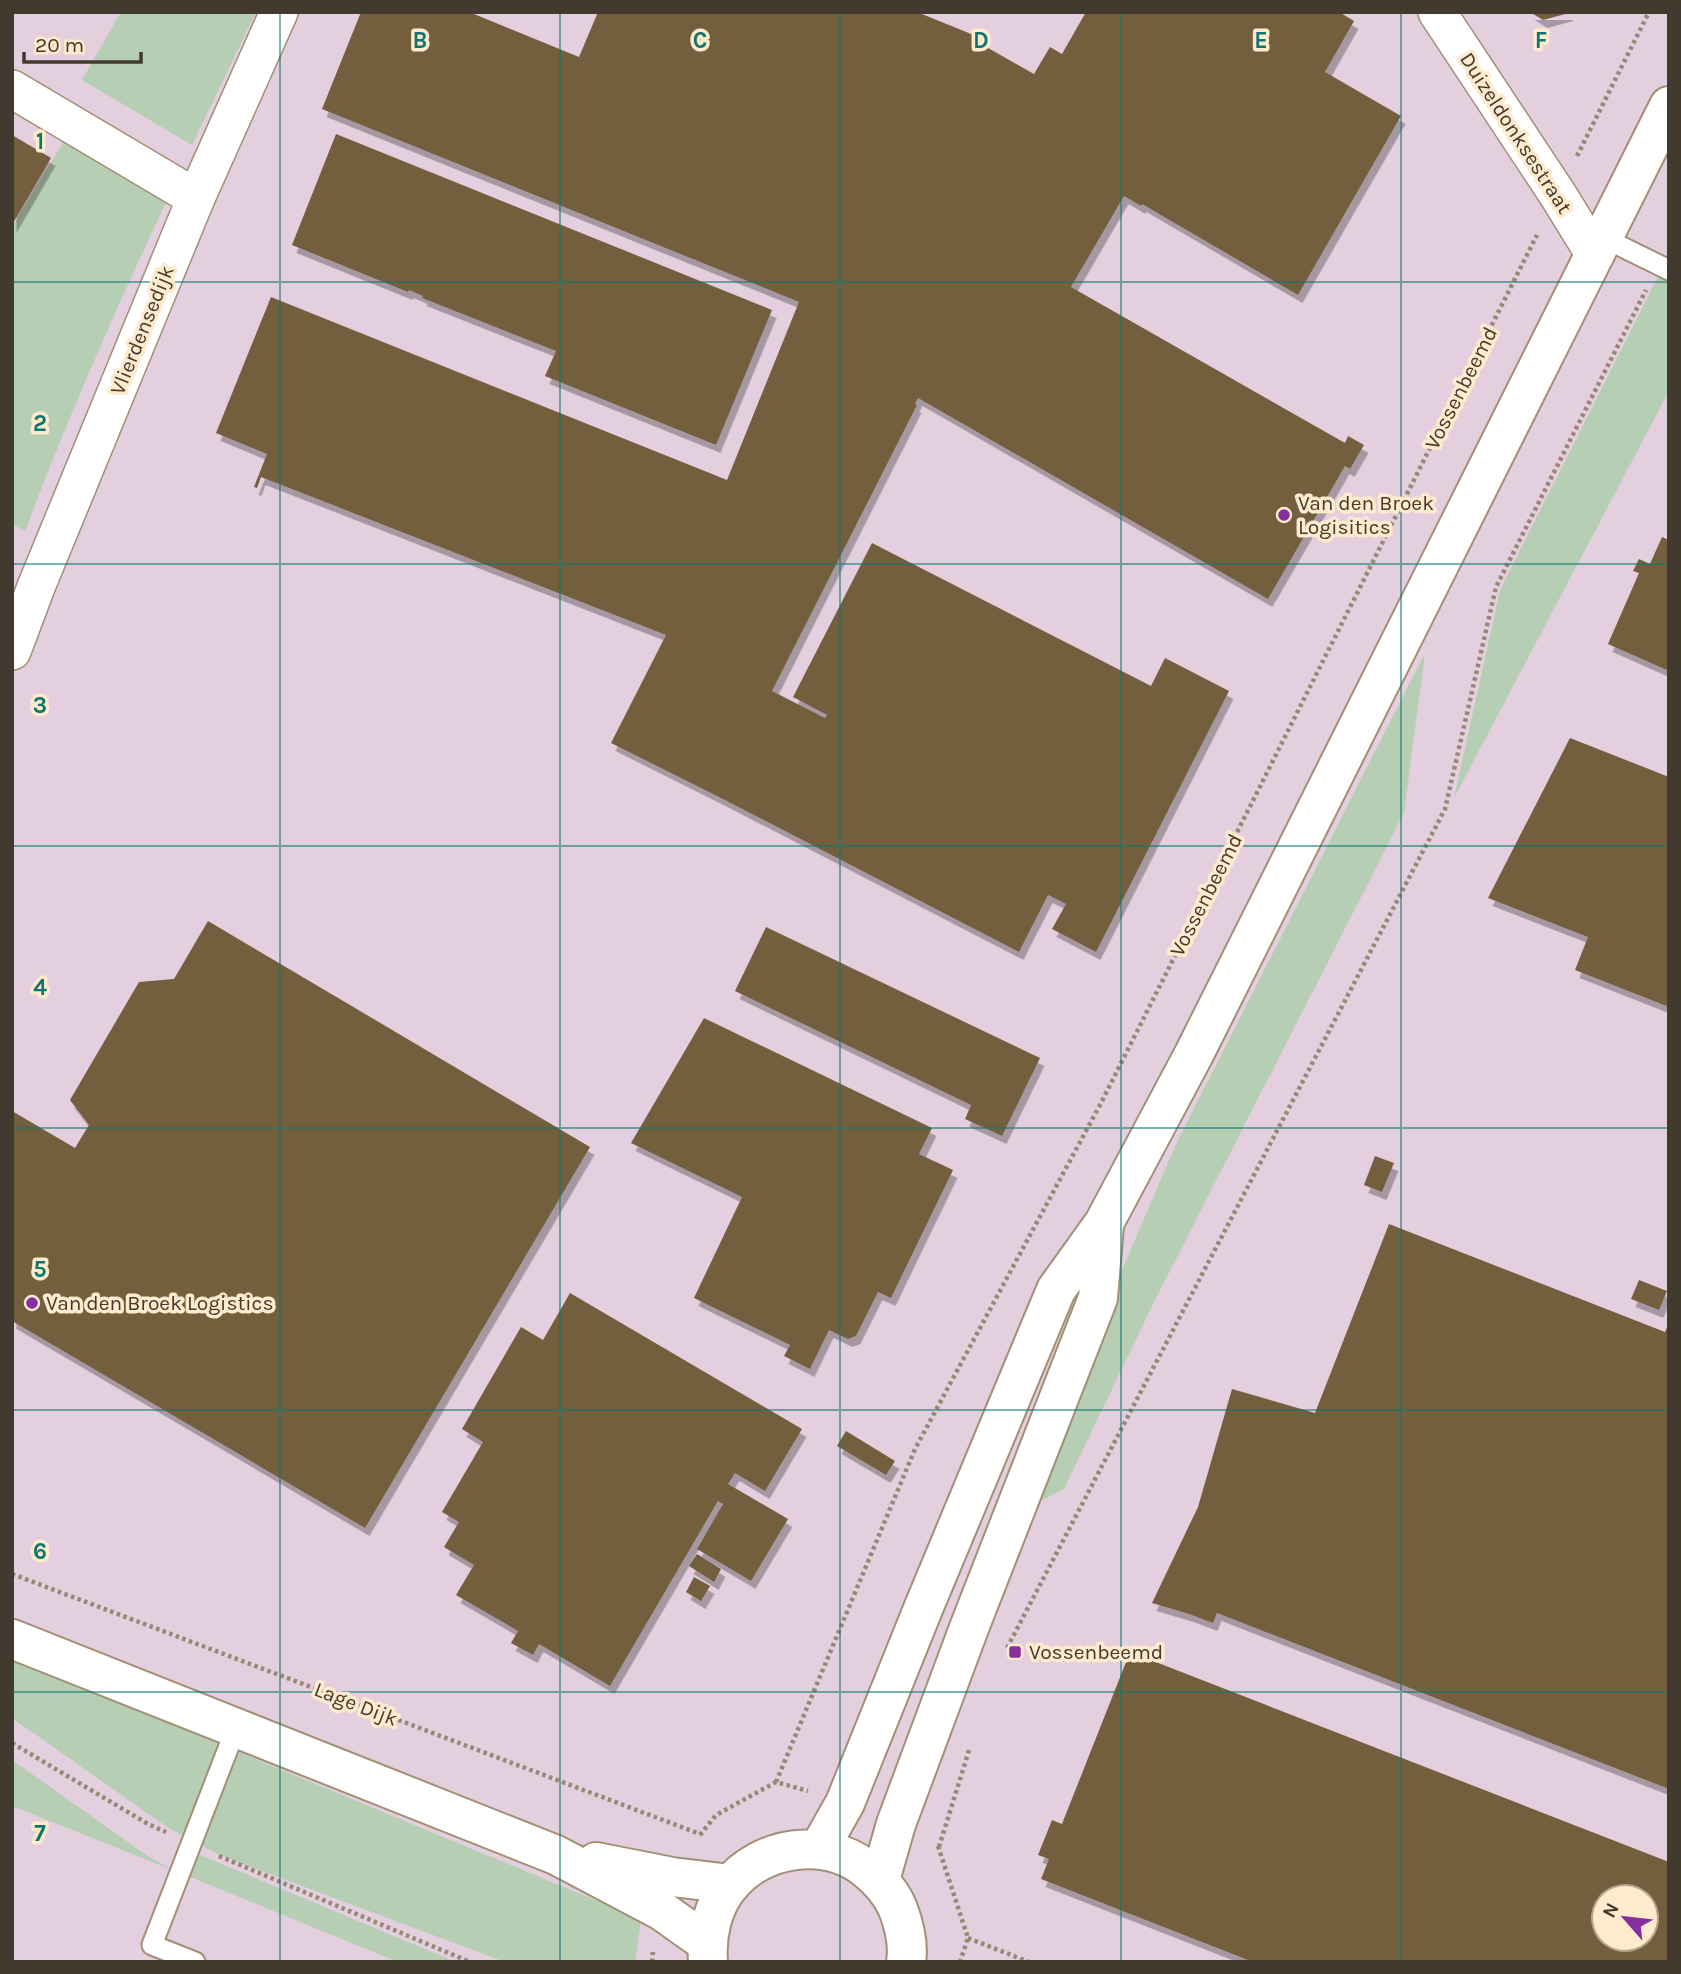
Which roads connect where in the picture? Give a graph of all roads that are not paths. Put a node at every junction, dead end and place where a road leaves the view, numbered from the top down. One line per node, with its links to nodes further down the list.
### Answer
1 (279, 12): 5 (street, Vlierdensedijk)
2 (1437, 12): 6 (street, Duizeldonksestraat)
3 (12, 89): 5 (street)
4 (1669, 106): 6 (main road)
5 (197, 198): 8 (street, Vlierdensedijk)
6 (1599, 246): 7 (lane); 10 (main road)
7 (1664, 267)
8 (24, 580): 9 (street, Vlierdensedijk)
9 (12, 650)
10 (1104, 1223): 13 (main road); 15 (main road)
11 (12, 1639): 12 (main road)
12 (236, 1728): 14 (main road); 19 (lane)
13 (819, 1849): 15 (main road); 16 (main road)
14 (556, 1855): 16 (main road); 17 (main road)
15 (880, 1880): 18 (main road)
16 (731, 1884): 17 (main road)
17 (708, 1952)
18 (910, 1960)
19 (195, 1962)

